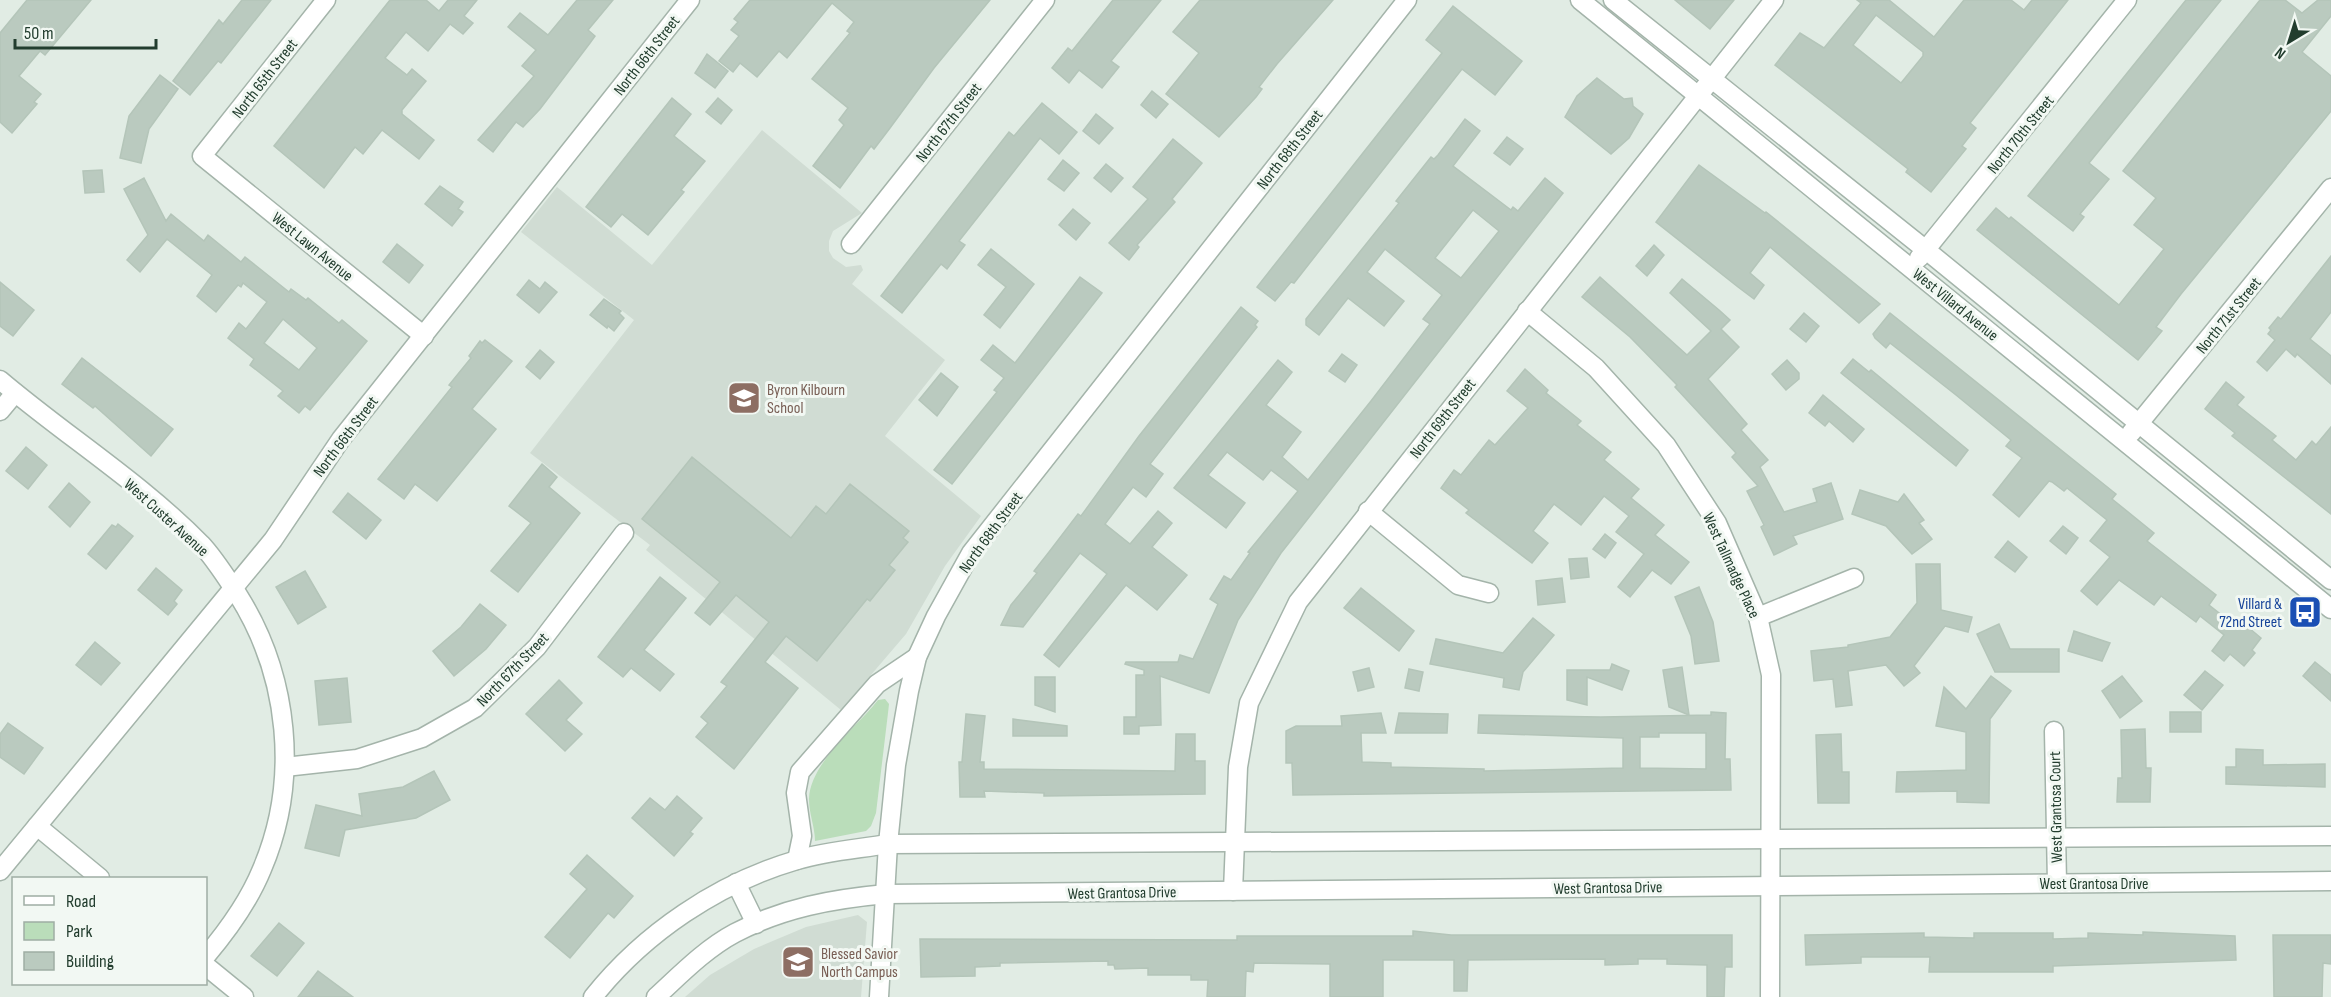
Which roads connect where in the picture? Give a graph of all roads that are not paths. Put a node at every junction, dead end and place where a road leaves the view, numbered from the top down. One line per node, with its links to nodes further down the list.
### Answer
1 (326, 0): 11 (street, North 65th Street)
2 (690, 0): 17 (street, North 66th Street)
3 (1044, 0): 13 (street, North 67th Street)
4 (1407, 0): 31 (street, North 68th Street)
5 (1580, 0): 10 (street, West Villard Avenue)
6 (1613, 0): 9 (street, West Villard Avenue)
7 (1774, 0): 9 (street, North 69th Street)
8 (2127, 0): 14 (street, North 70th Street)
9 (1711, 79): 10 (street, North 69th Street); 14 (street, West Villard Avenue)
10 (1698, 96): 15 (street, West Villard Avenue); 16 (street, North 69th Street)
11 (202, 156): 17 (street, West Lawn Avenue)
12 (2331, 188): 21 (street, North 71st Street)
13 (851, 244)
14 (1926, 250): 15 (street, North 70th Street); 21 (street, West Villard Avenue)
15 (1911, 268): 22 (street, West Villard Avenue)
16 (1527, 311): 23 (street, North 69th Street); 30 (street, West Tallmadge Place)
17 (424, 336): 27 (street, North 66th Street)
18 (0, 380): 19 (street, West Custer Avenue)
19 (15, 393): 20 (street); 27 (street, West Custer Avenue)
20 (0, 411)
21 (2138, 425): 22 (street, North 71st Street); 26 (street, West Villard Avenue)
22 (2125, 441): 29 (street, West Villard Avenue)
23 (1368, 511): 28 (street); 38 (street, North 69th Street)
24 (624, 533): 33 (street, North 67th Street)
25 (1854, 578): 30 (street)
26 (2331, 580)
27 (232, 587): 33 (street, West Custer Avenue); 34 (street, North 66th Street)
28 (1489, 593)
29 (2331, 609)
30 (1758, 617): 37 (street, West Tallmadge Place)
31 (918, 657): 39 (street, North 68th Street); 40 (street)
32 (2054, 730): 36 (street, West Grantosa Court)
33 (285, 767): 50 (street)
34 (37, 826): 41 (street, North 66th Street); 42 (street)
35 (2331, 836): 36 (street)
36 (2056, 837): 37 (street); 45 (street, West Grantosa Court)
37 (1770, 839): 38 (street); 46 (street, West Tallmadge Place)
38 (1235, 842): 39 (street); 47 (street, North 69th Street)
39 (888, 843): 40 (street); 48 (street, North 68th Street)
40 (797, 860): 44 (street)
41 (0, 871)
42 (98, 877)
43 (2331, 881): 45 (street, West Grantosa Drive)
44 (736, 883): 49 (street); 53 (street)
45 (2057, 884): 46 (street, West Grantosa Drive)
46 (1770, 886): 47 (street, West Grantosa Drive); 56 (street, West Tallmadge Place)
47 (1233, 891): 48 (street, West Grantosa Drive)
48 (886, 894): 49 (street); 55 (street, North 68th Street)
49 (756, 924): 54 (street)
50 (207, 955)
51 (207, 967): 52 (street)
52 (244, 997)
53 (592, 997)
54 (656, 997)
55 (879, 997)
56 (1770, 997)

